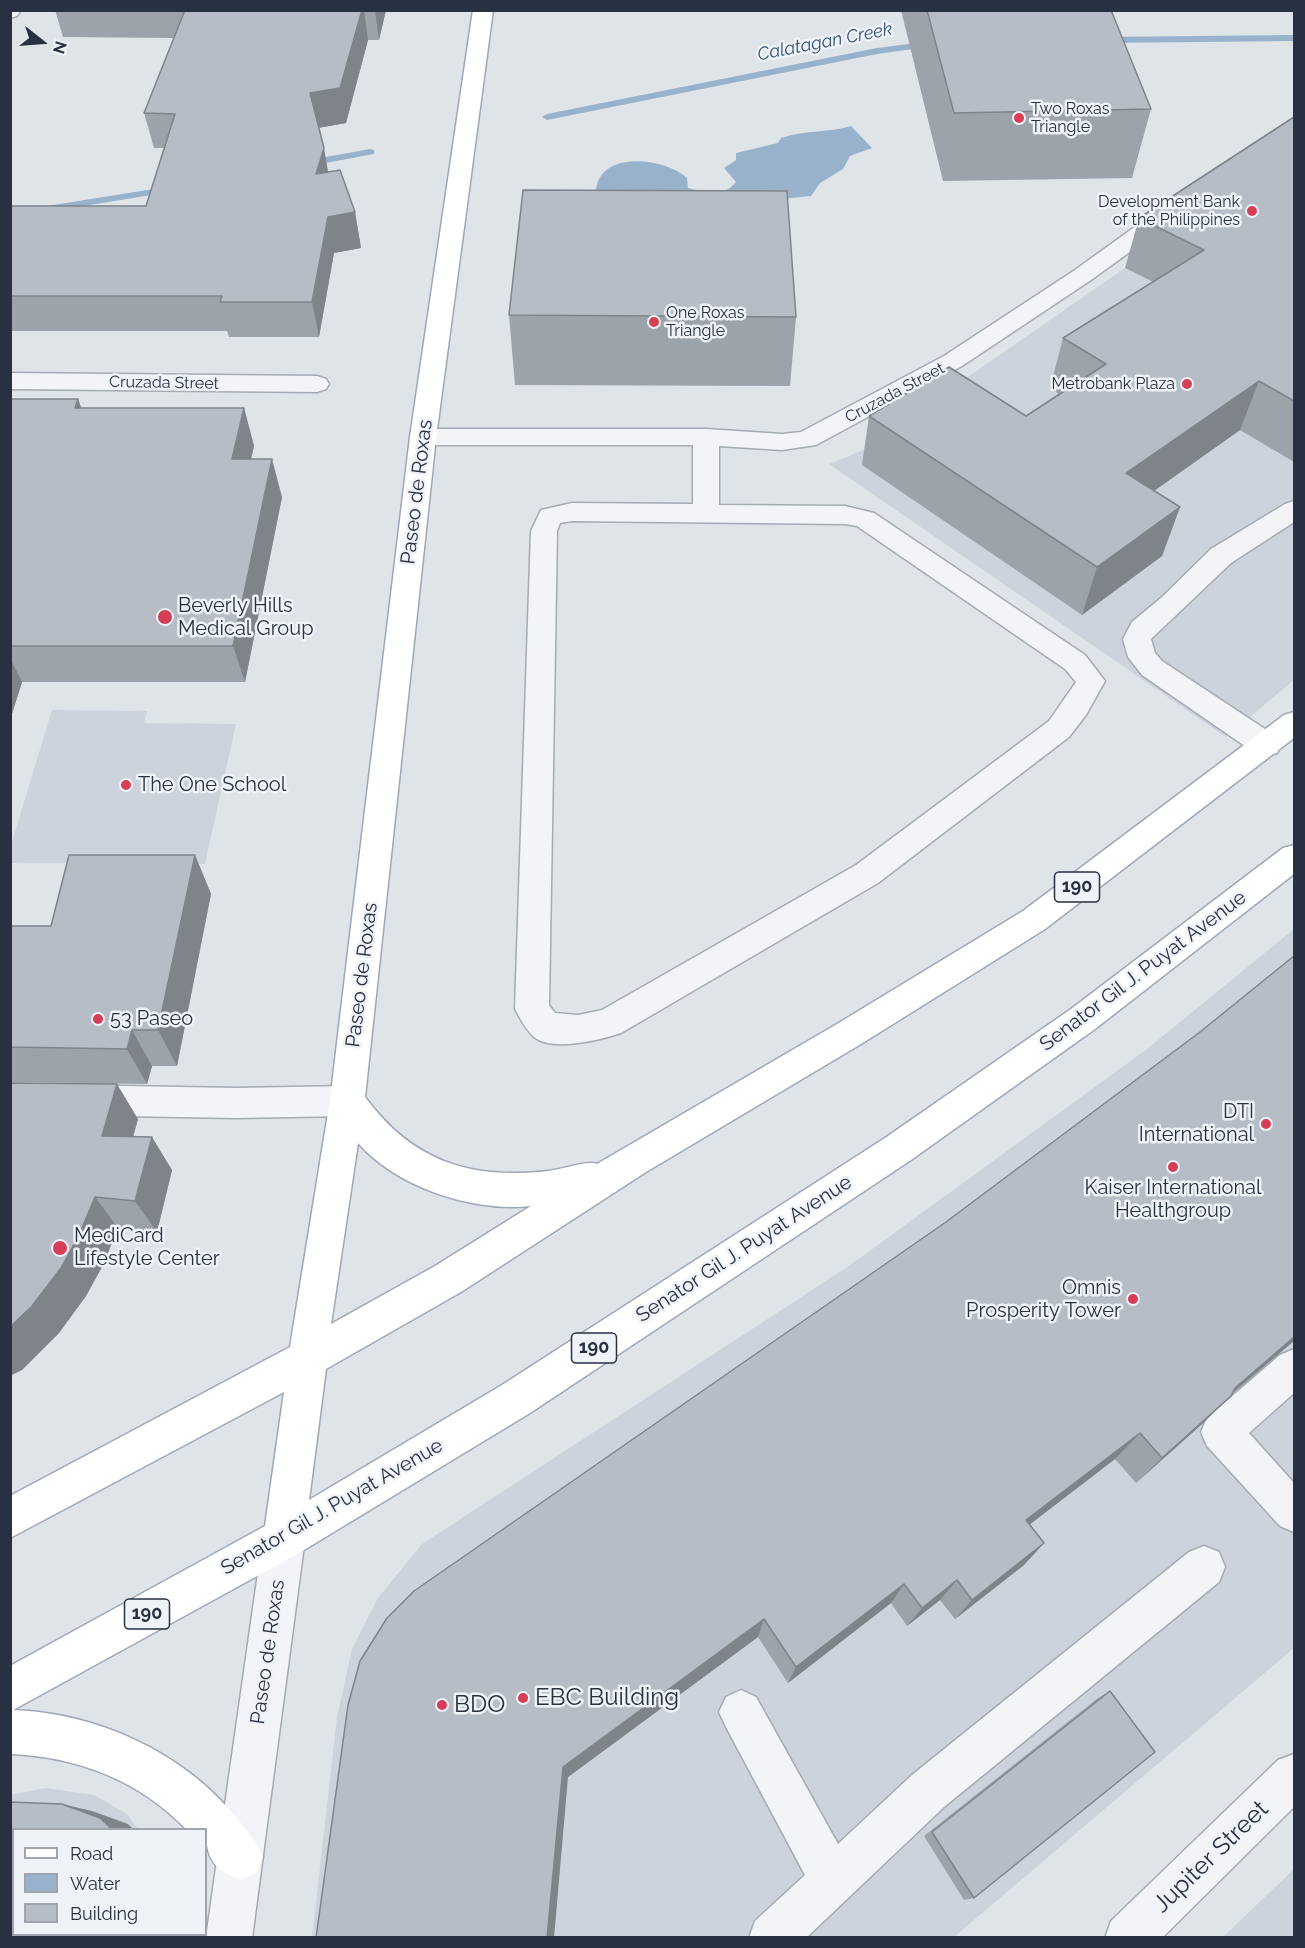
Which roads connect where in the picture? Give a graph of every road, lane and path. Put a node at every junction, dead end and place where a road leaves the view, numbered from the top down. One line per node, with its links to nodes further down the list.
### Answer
1 (483, 10): 5 (main road, Paseo de Roxas)
2 (1184, 202): 6 (street, Cruzada Street)
3 (10, 381): 4 (street, Cruzada Street)
4 (317, 384)
5 (423, 437): 6 (street, Cruzada Street); 13 (main road, Paseo de Roxas)
6 (706, 437): 8 (street)
7 (1294, 510): 10 (street)
8 (706, 512): 8 (street)
9 (1294, 723): 10 (main road, 190)
10 (1266, 746): 14 (main road, 190)
11 (1294, 857): 19 (main road, Senator Gil J. Puyat Avenue / 190)
12 (10, 1098): 13 (street)
13 (347, 1101): 14 (main road); 15 (main road, Paseo de Roxas)
14 (633, 1161): 15 (main road, 190)
15 (308, 1358): 17 (main road, 190); 19 (main road, Paseo de Roxas)
16 (1294, 1368): 18 (street)
17 (12, 1512)
18 (1294, 1512)
19 (284, 1538): 21 (main road, Senator Gil J. Puyat Avenue / 190); 25 (street, Paseo de Roxas)
20 (1204, 1567): 26 (street)
21 (10, 1690)
22 (741, 1712): 26 (street)
23 (10, 1732): 25 (main road)
24 (1294, 1776): 29 (street, Jupiter Street)
25 (240, 1857): 27 (street, Paseo de Roxas)
26 (833, 1880): 28 (street)
27 (229, 1938)
28 (772, 1938)
29 (1128, 1938)

